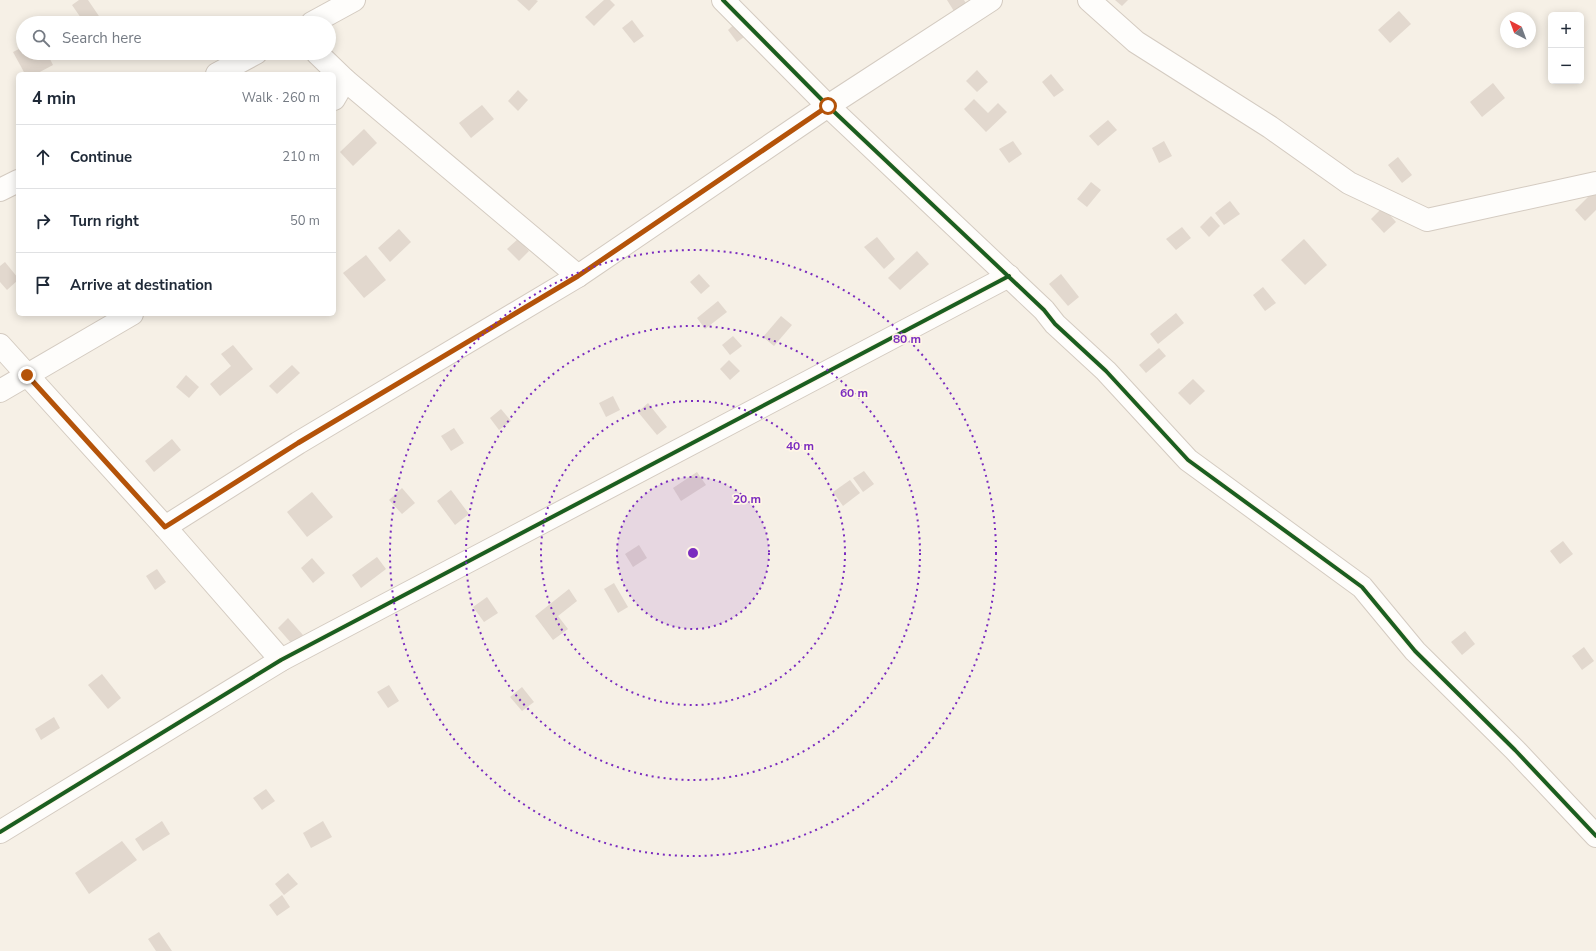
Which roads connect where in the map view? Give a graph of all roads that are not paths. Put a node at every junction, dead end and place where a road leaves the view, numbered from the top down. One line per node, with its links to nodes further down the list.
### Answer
1 (354, 0): 5 (street)
2 (723, 0): 11 (street)
3 (991, 0): 11 (street)
4 (1089, 0): 13 (street)
5 (325, 16)
6 (243, 60): 8 (street)
7 (325, 60): 9 (street)
8 (221, 72)
9 (346, 80): 10 (street); 15 (street)
10 (336, 96)
11 (828, 106): 15 (street); 16 (street)
12 (16, 182): 14 (street)
13 (1596, 183)
14 (0, 190)
15 (578, 276): 21 (street)
16 (1009, 276): 22 (street); 24 (street)
17 (129, 316): 19 (street)
18 (0, 345): 19 (street)
19 (27, 375): 20 (street); 21 (street)
20 (0, 391)
21 (165, 527): 22 (street)
22 (281, 660): 23 (street)
23 (0, 832)
24 (1596, 836)

